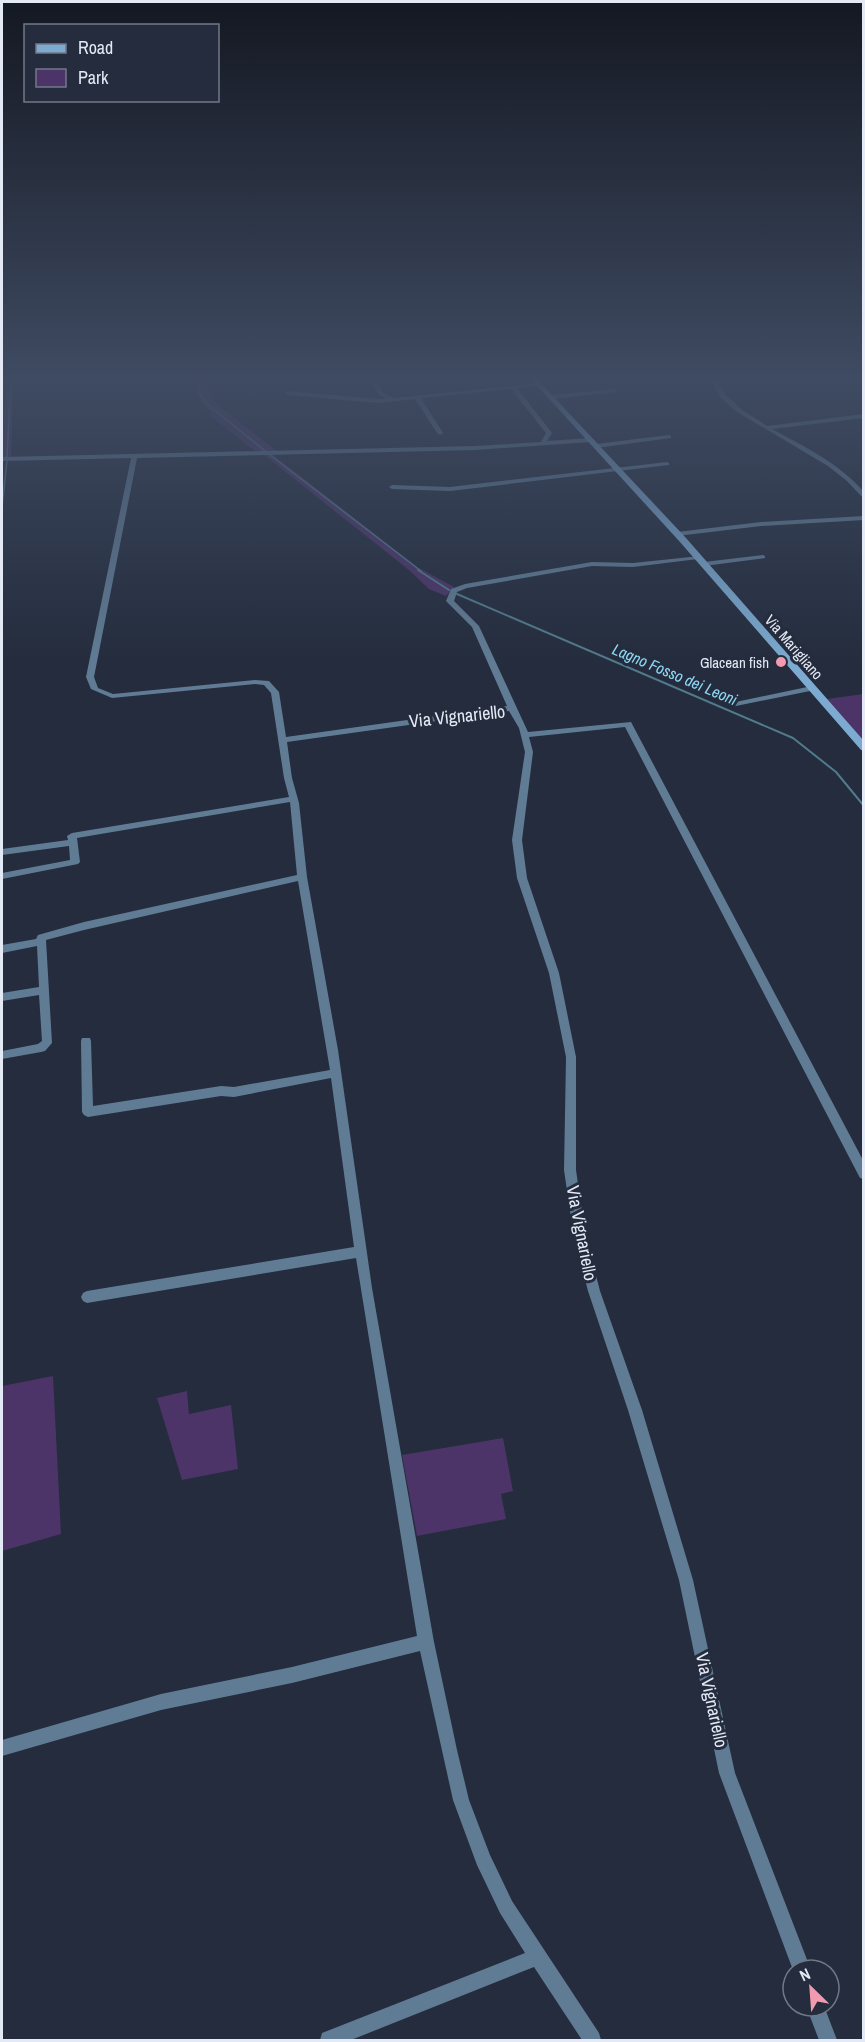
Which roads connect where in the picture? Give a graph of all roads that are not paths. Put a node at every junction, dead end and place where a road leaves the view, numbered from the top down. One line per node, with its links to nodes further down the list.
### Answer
1 (131, 473): 15 (street)
2 (581, 473): 5 (street)
3 (622, 473): 8 (street, Via Marigliano)
4 (843, 473): 6 (street)
5 (392, 487)
6 (864, 497)
7 (864, 518): 8 (street)
8 (677, 534): 10 (street, Via Marigliano)
9 (763, 557): 10 (street)
10 (701, 560): 11 (street, Via Marigliano); 13 (street)
11 (812, 688): 12 (street); 16 (street, Via Marigliano)
12 (730, 705)
13 (512, 708): 14 (street, Via Vignariello); 15 (street, Via Vignariello)
14 (525, 735): 29 (street); 35 (street, Via Vignariello)
15 (282, 741): 17 (street)
16 (864, 748)
17 (294, 799): 18 (street); 21 (street)
18 (73, 842): 19 (street); 20 (street)
19 (2, 852)
20 (2, 876)
21 (302, 877): 22 (street); 28 (street)
22 (40, 942): 23 (street); 24 (street)
23 (2, 949)
24 (43, 990): 25 (street); 27 (street)
25 (2, 997)
26 (86, 1041): 28 (street)
27 (2, 1055)
28 (336, 1073): 30 (street)
29 (864, 1174)
30 (361, 1251): 31 (street); 32 (street)
31 (87, 1296)
32 (426, 1642): 33 (street); 34 (street)
33 (2, 1748)
34 (537, 1957): 37 (street); 38 (street)
35 (797, 1958)
36 (820, 2018): 39 (street)
37 (329, 2040)
38 (592, 2040)
39 (828, 2040)

